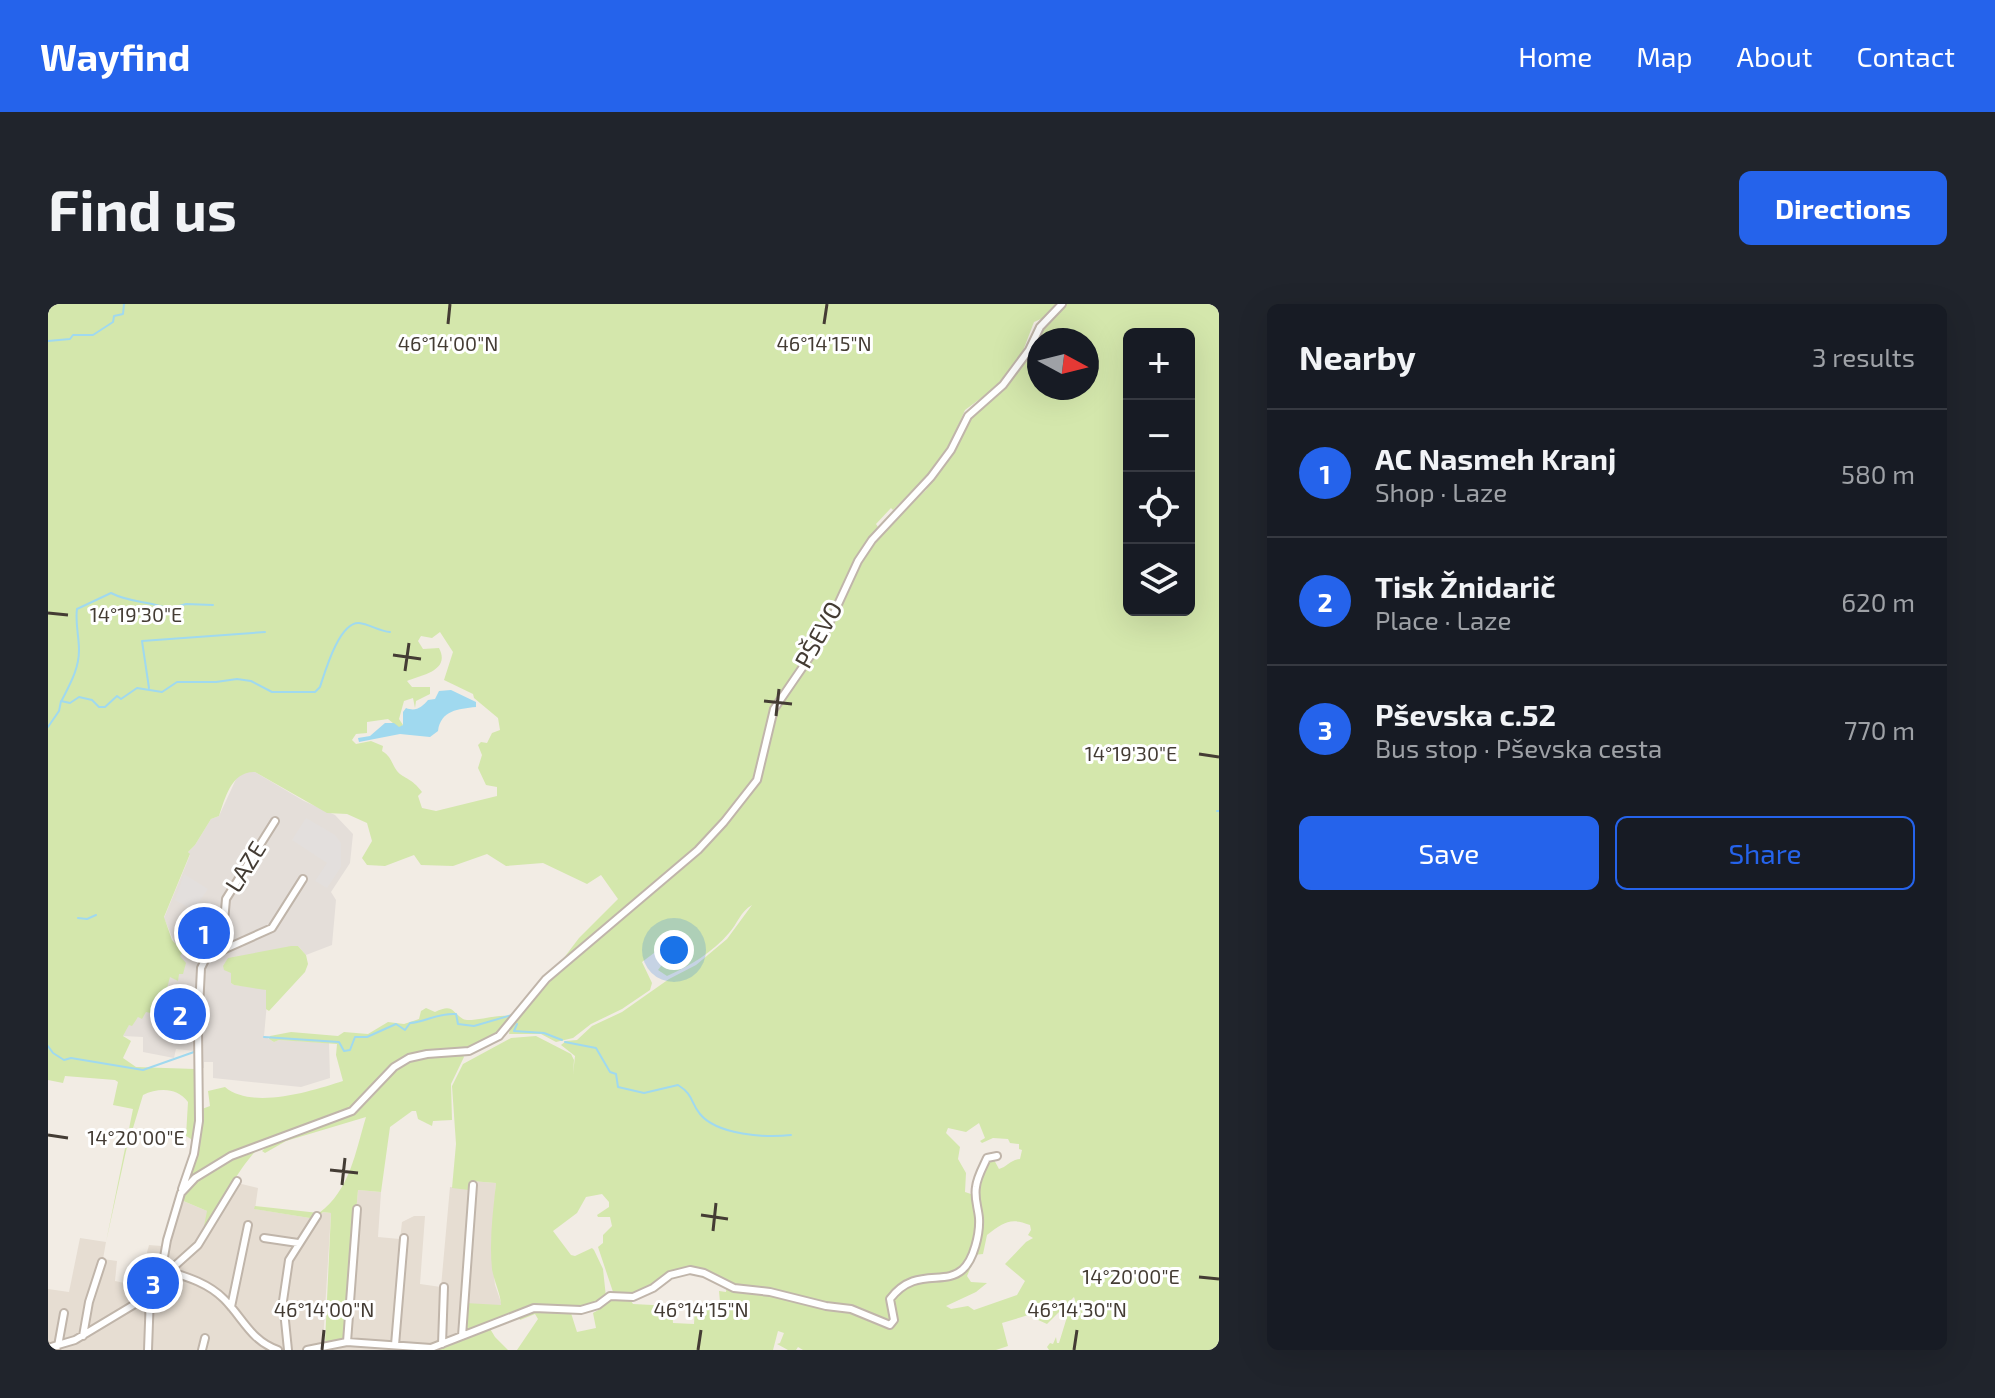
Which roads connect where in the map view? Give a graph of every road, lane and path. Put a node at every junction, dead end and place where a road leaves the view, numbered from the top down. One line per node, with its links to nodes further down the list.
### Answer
1 (1062, 304): 8 (street, PŠEVO)
2 (275, 821): 4 (street, LAZE)
3 (303, 879): 4 (street)
4 (205, 958): 8 (street, LAZE)
5 (997, 1156): 22 (street)
6 (237, 1181): 16 (street)
7 (473, 1185): 22 (street)
8 (181, 1193): 16 (street, LAZE)
9 (357, 1209): 24 (street)
10 (317, 1216): 14 (street)
11 (248, 1225): 19 (street)
12 (264, 1238): 14 (street)
13 (404, 1238): 27 (street)
14 (298, 1243): 34 (street)
15 (102, 1262): 21 (street)
16 (166, 1270): 18 (street); 19 (street)
17 (444, 1287): 25 (street)
18 (150, 1295): 21 (street); 31 (street)
19 (231, 1307): 33 (street)
20 (64, 1313): 26 (street)
21 (83, 1336): 26 (street)
22 (462, 1336): 25 (street)
23 (205, 1338): 32 (street)
24 (347, 1342): 27 (street); 35 (street)
25 (442, 1344): 29 (street)
26 (62, 1345): 28 (street); 30 (street)
27 (395, 1345): 29 (street)
28 (48, 1348)
29 (430, 1349)
30 (75, 1350)
31 (148, 1350)
32 (202, 1350)
33 (278, 1350)
34 (288, 1350)
35 (307, 1350)

